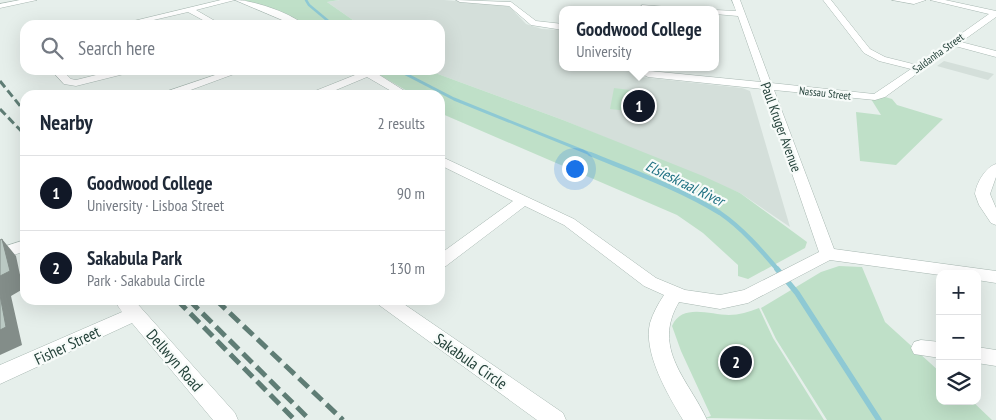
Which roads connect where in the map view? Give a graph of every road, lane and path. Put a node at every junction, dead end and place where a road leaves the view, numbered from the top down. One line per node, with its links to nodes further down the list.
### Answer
1 (33, 0): 11 (street)
2 (231, 0): 14 (street)
3 (239, 0): 20 (street)
4 (460, 0): 12 (street)
5 (522, 0): 12 (street)
6 (736, 0): 17 (street, Paul Kruger Avenue)
7 (827, 0): 24 (street)
8 (896, 0): 9 (street)
9 (922, 0)
10 (934, 0): 16 (street)
11 (22, 1): 13 (street)
12 (512, 4): 21 (street)
13 (0, 6)
14 (190, 10): 18 (street); 19 (street)
15 (719, 12): 17 (street)
16 (996, 13): 22 (street, Saldanha Street)
17 (741, 14): 31 (street, Paul Kruger Avenue)
18 (144, 20)
19 (208, 20)
20 (291, 20)
21 (559, 27)
22 (952, 43): 23 (street); 24 (street, Saldanha Street)
23 (996, 54)
24 (918, 68): 35 (street, Saldanha Street)
25 (647, 71): 31 (street, Nassau Street)
26 (61, 75): 27 (street)
27 (109, 75)
28 (225, 75): 32 (street)
29 (359, 75): 33 (street)
30 (371, 75): 34 (street)
31 (767, 87): 35 (street, Nassau Street); 42 (street, Paul Kruger Avenue)
32 (181, 90)
33 (325, 90)
34 (397, 90)
35 (881, 95)
36 (445, 162): 38 (street)
37 (996, 168): 39 (street)
38 (524, 200): 43 (street); 47 (street)
39 (996, 220)
40 (20, 247): 41 (street)
41 (0, 254)
42 (828, 254): 44 (street); 47 (street)
43 (445, 258)
44 (946, 270)
45 (981, 275): 46 (street)
46 (996, 277)
47 (674, 294): 55 (street)
48 (394, 305): 54 (street, Sakabula Circle)
49 (129, 307): 52 (street, Fisher Street); 53 (street, Dellwyn Road)
50 (981, 356): 51 (street)
51 (996, 358)
52 (0, 376)
53 (227, 420)
54 (555, 420)
55 (696, 420)

